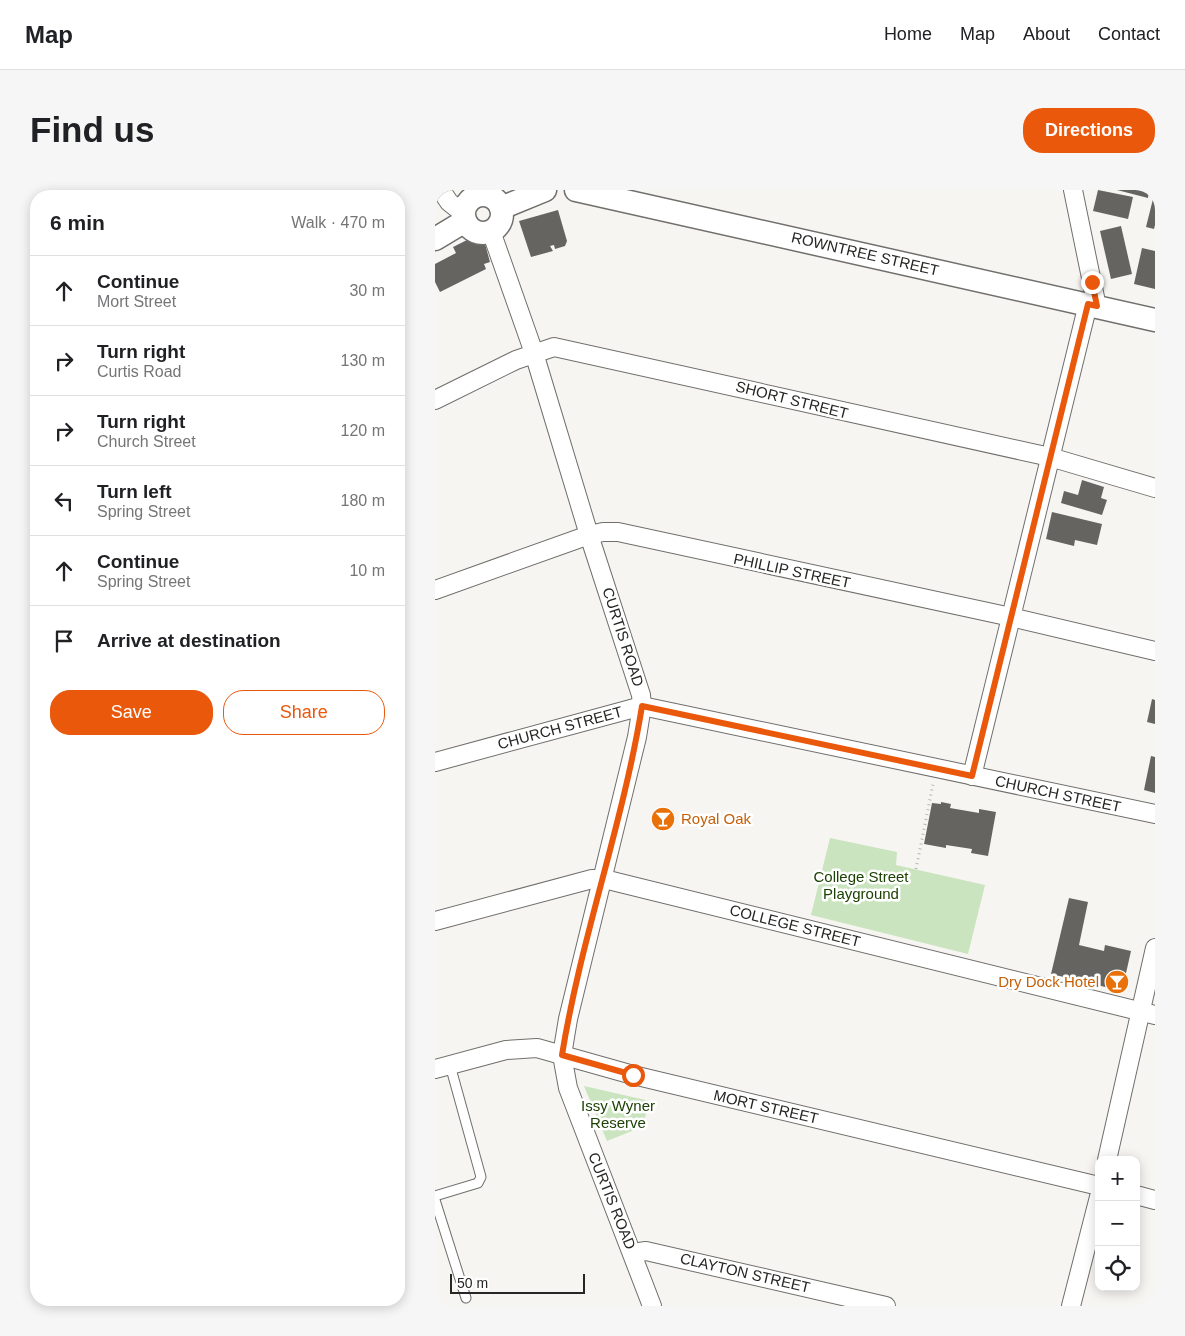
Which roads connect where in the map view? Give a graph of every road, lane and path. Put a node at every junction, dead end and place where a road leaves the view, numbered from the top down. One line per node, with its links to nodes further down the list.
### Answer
1 (441, 190): 6 (street)
2 (545, 190): 5 (street)
3 (576, 190): 9 (street, ROWNTREE STREET)
4 (1073, 190): 9 (street)
5 (492, 198): 6 (street); 7 (street)
6 (465, 217): 7 (street); 8 (street)
7 (491, 231): 11 (street, CURTIS ROAD)
8 (435, 239)
9 (1092, 305): 10 (street, ROWNTREE STREET); 13 (street)
10 (1155, 320)
11 (534, 353): 12 (street, SHORT STREET); 13 (street, SHORT STREET); 15 (street, CURTIS ROAD)
12 (435, 400)
13 (1050, 457): 14 (street, SHORT STREET); 17 (street)
14 (1155, 488)
15 (589, 535): 16 (street, PHILLIP STREET); 17 (street, PHILLIP STREET); 19 (street, CURTIS ROAD)
16 (435, 590)
17 (1011, 617): 18 (street, PHILLIP STREET); 22 (street)
18 (1155, 651)
19 (642, 706): 20 (street, CHURCH STREET); 21 (street, CHURCH STREET); 25 (street, CURTIS ROAD)
20 (435, 762)
21 (936, 769): 22 (street, CHURCH STREET); 24 (path)
22 (972, 776): 23 (street, CHURCH STREET)
23 (1155, 814)
24 (916, 869)
25 (604, 879): 26 (street, COLLEGE STREET); 28 (street, COLLEGE STREET); 29 (street, CURTIS ROAD)
26 (435, 922)
27 (1155, 948): 28 (street)
28 (1147, 1013): 31 (street)
29 (562, 1055): 30 (street, MORT STREET); 32 (street, MORT STREET); 38 (street, CURTIS ROAD)
30 (443, 1067): 33 (lane)
31 (1108, 1156)
32 (1095, 1185)
33 (435, 1196)
34 (1140, 1196): 36 (street)
35 (435, 1200): 39 (lane)
36 (1155, 1200)
37 (1098, 1201): 42 (street)
38 (633, 1253): 40 (street, CURTIS ROAD); 41 (street, CLAYTON STREET)
39 (466, 1298)
40 (652, 1306)
41 (885, 1306)
42 (1071, 1306)

